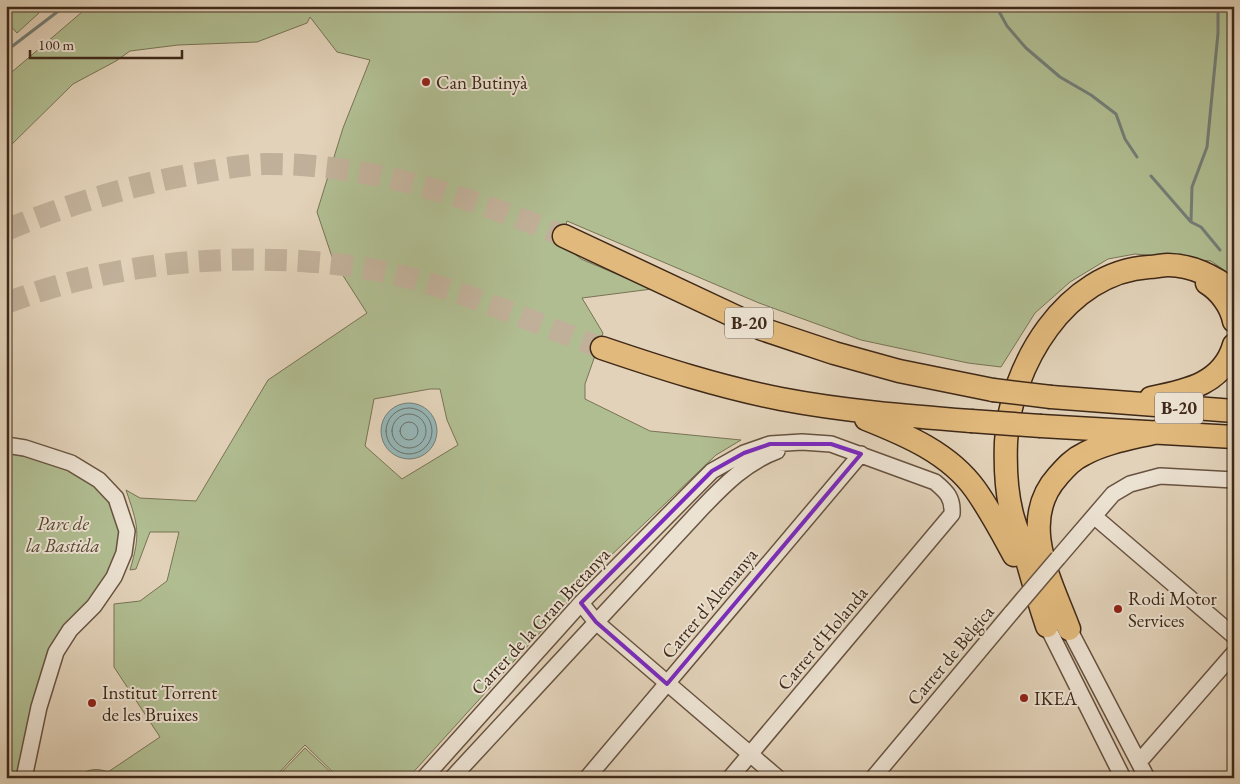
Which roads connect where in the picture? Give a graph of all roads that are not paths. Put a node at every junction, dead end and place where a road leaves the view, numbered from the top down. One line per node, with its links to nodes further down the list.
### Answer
1 (564, 236): 7 (highway, B-20, bridge)
2 (1151, 267): 3 (highway); 4 (highway); 20 (highway)
3 (1234, 291)
4 (1234, 321)
5 (1234, 345): 7 (highway)
6 (602, 348): 8 (highway, B-20)
7 (1123, 404): 9 (highway, B-20)
8 (837, 408): 10 (highway, B-20, bridge); 23 (highway)
9 (1234, 411)
10 (1157, 432): 11 (highway, B-20); 24 (highway)
11 (1234, 437)
12 (802, 442): 14 (street, Carrer de la Gran Bretanya); 16 (street, Carrer de la Gran Bretanya); 17 (street, Carrer de la Gran Bretanya)
13 (6, 445): 32 (street)
14 (862, 454): 19 (street, Carrer de la Gran Bretanya); 27 (street, Carrer d'Alemanya)
15 (1234, 480): 18 (street, Carrer de Bèlgica)
16 (688, 493): 17 (street); 21 (street, Carrer de la Gran Bretanya)
17 (703, 507): 22 (street, Carrer de la Gran Bretanya)
18 (1094, 517): 25 (street); 37 (street, Carrer de Bèlgica, bridge)
19 (945, 524): 28 (street, Carrer d'Holanda)
20 (1025, 552): 23 (highway); 24 (highway)
21 (580, 604): 22 (street); 29 (street, Carrer de la Gran Bretanya)
22 (596, 622): 27 (street); 31 (street, Carrer de la Gran Bretanya)
23 (1047, 626): 38 (street)
24 (1069, 629): 30 (street)
25 (1234, 636)
26 (1234, 653): 30 (street)
27 (667, 684): 28 (street); 34 (street, Carrer d'Alemanya)
28 (750, 754): 35 (street, Carrer d'Holanda); 36 (street)
29 (442, 757): 31 (street); 33 (street, Carrer de la Gran Bretanya)
30 (1139, 762): 39 (street)
31 (458, 776)
32 (24, 778)
33 (424, 778)
34 (587, 778)
35 (730, 778)
36 (778, 778)
37 (873, 778)
38 (1123, 778)
39 (1147, 778)

